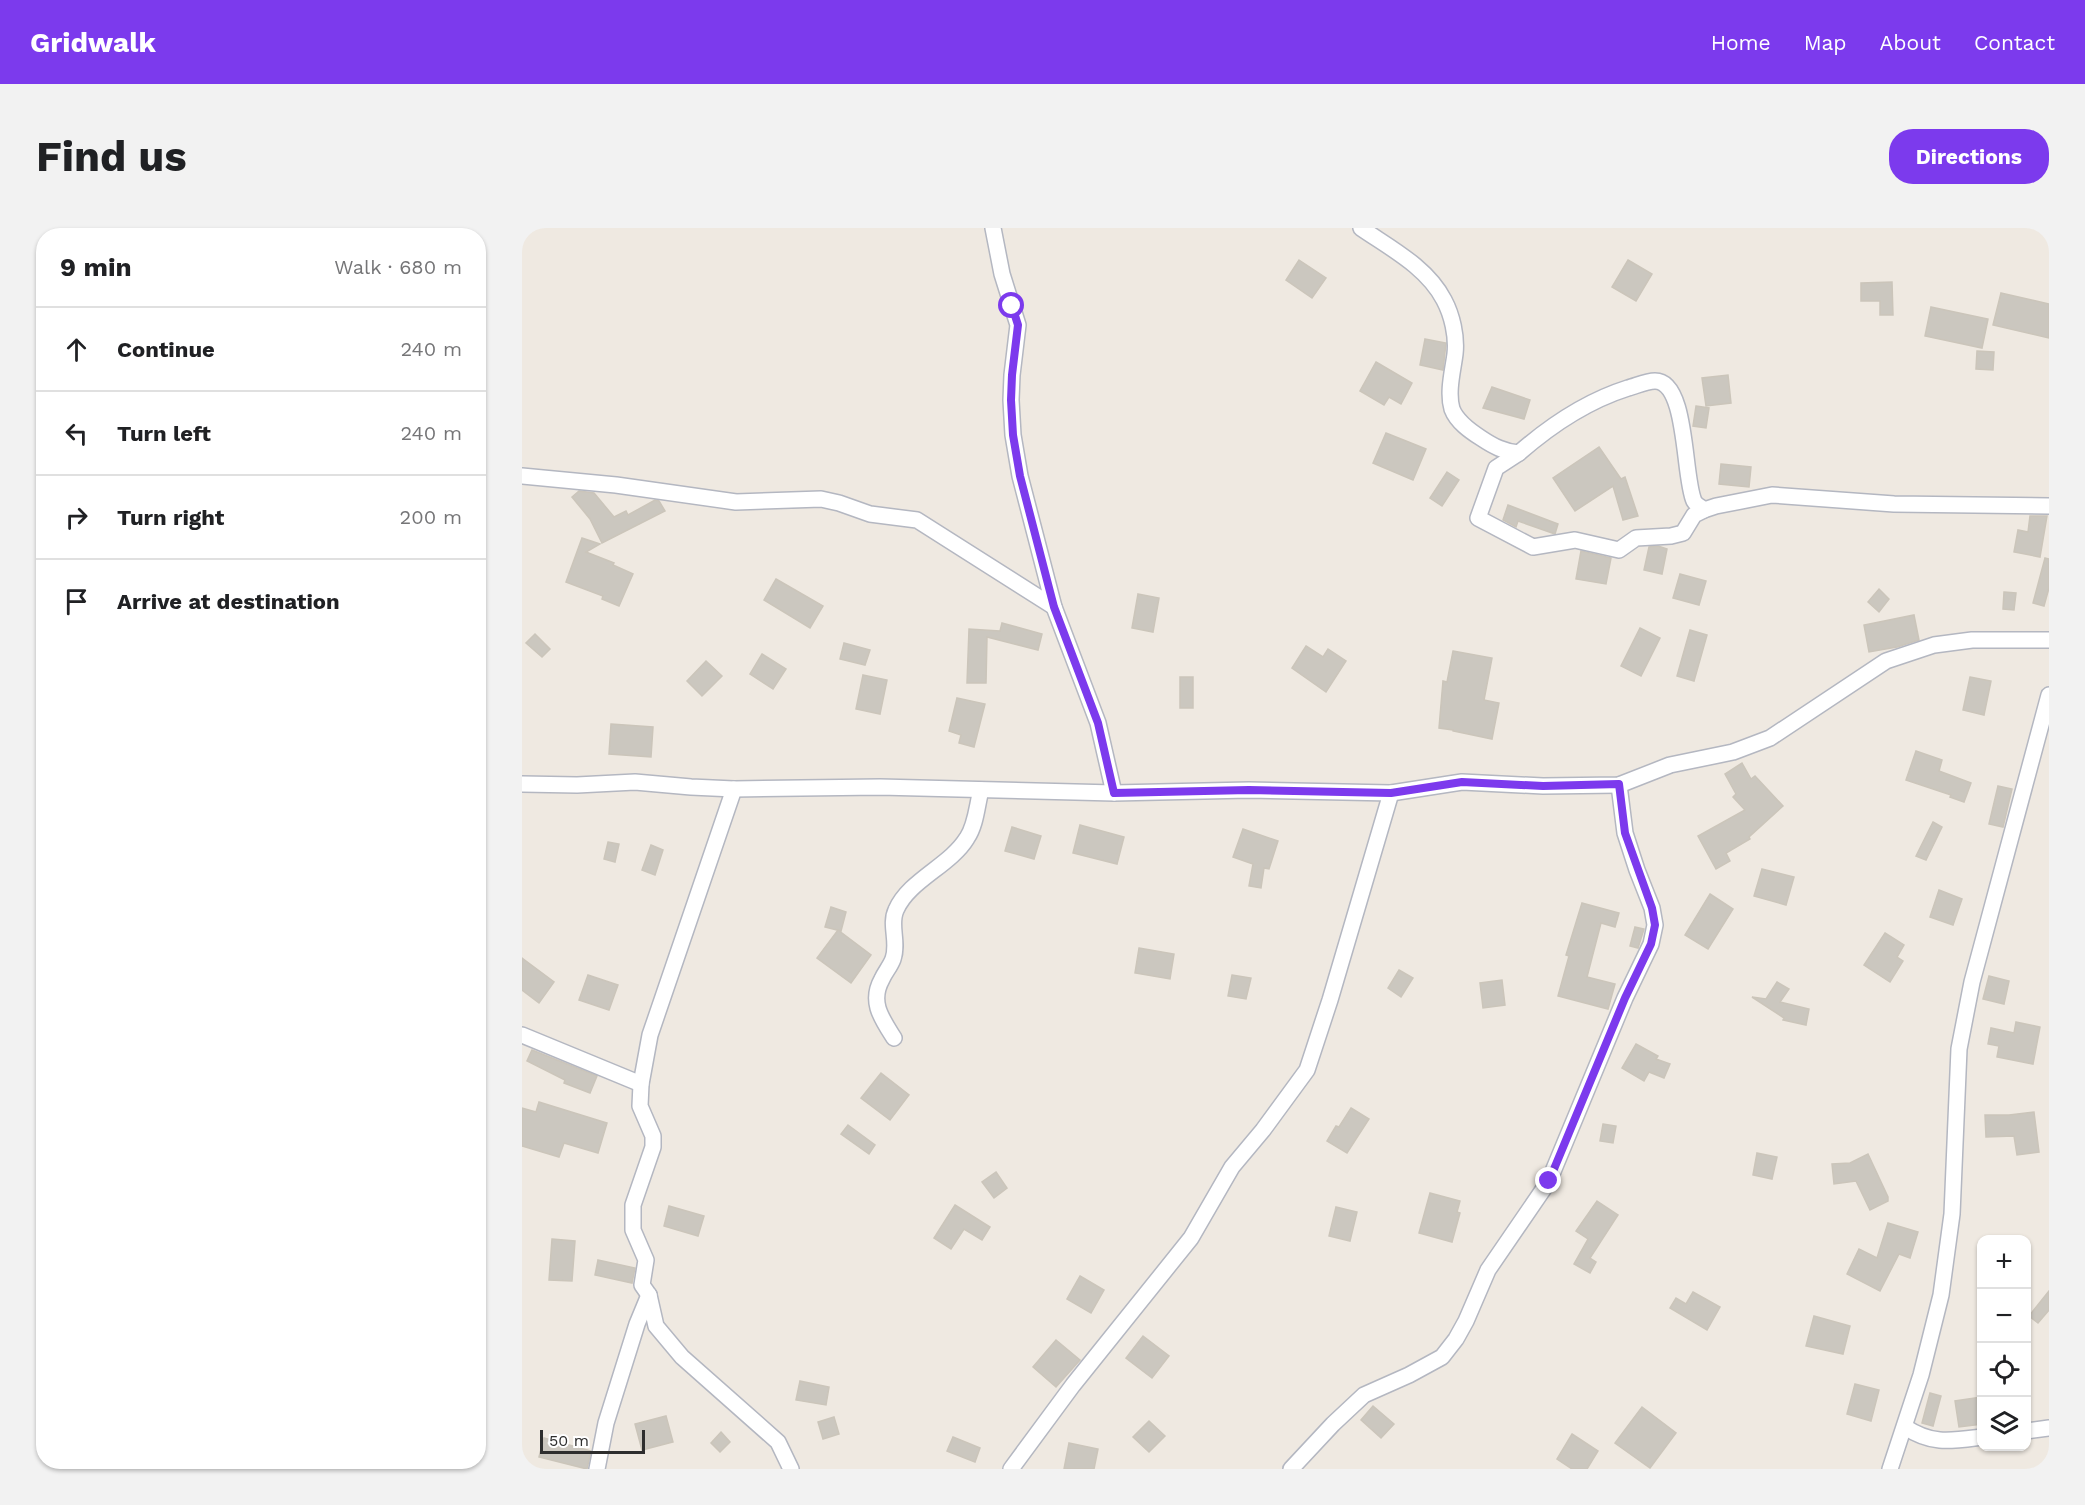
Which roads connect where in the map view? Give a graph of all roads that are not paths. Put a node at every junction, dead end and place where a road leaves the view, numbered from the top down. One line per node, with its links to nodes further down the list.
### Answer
1 (993, 228): 7 (street)
2 (1361, 228): 3 (street)
3 (1519, 453): 5 (street); 5 (street)
4 (522, 476): 7 (street)
5 (1699, 506): 6 (street)
6 (2049, 506)
7 (1054, 607): 14 (street)
8 (2049, 640): 11 (street)
9 (2049, 695): 22 (street)
10 (522, 784): 12 (street)
11 (1619, 784): 15 (street); 29 (street)
12 (734, 789): 13 (street); 18 (street)
13 (981, 790): 14 (street); 17 (street)
14 (1114, 793): 15 (street)
15 (1391, 793): 28 (street)
16 (522, 1035): 18 (street)
17 (894, 1038)
18 (641, 1084): 19 (street)
19 (649, 1295): 20 (street); 21 (street)
20 (637, 1324): 21 (street); 26 (street)
21 (656, 1326): 27 (street)
22 (1905, 1427): 25 (street); 30 (street)
23 (2049, 1428): 24 (street)
24 (2031, 1430)
25 (1977, 1438)
26 (597, 1469)
27 (791, 1469)
28 (1011, 1469)
29 (1291, 1469)
30 (1890, 1469)

